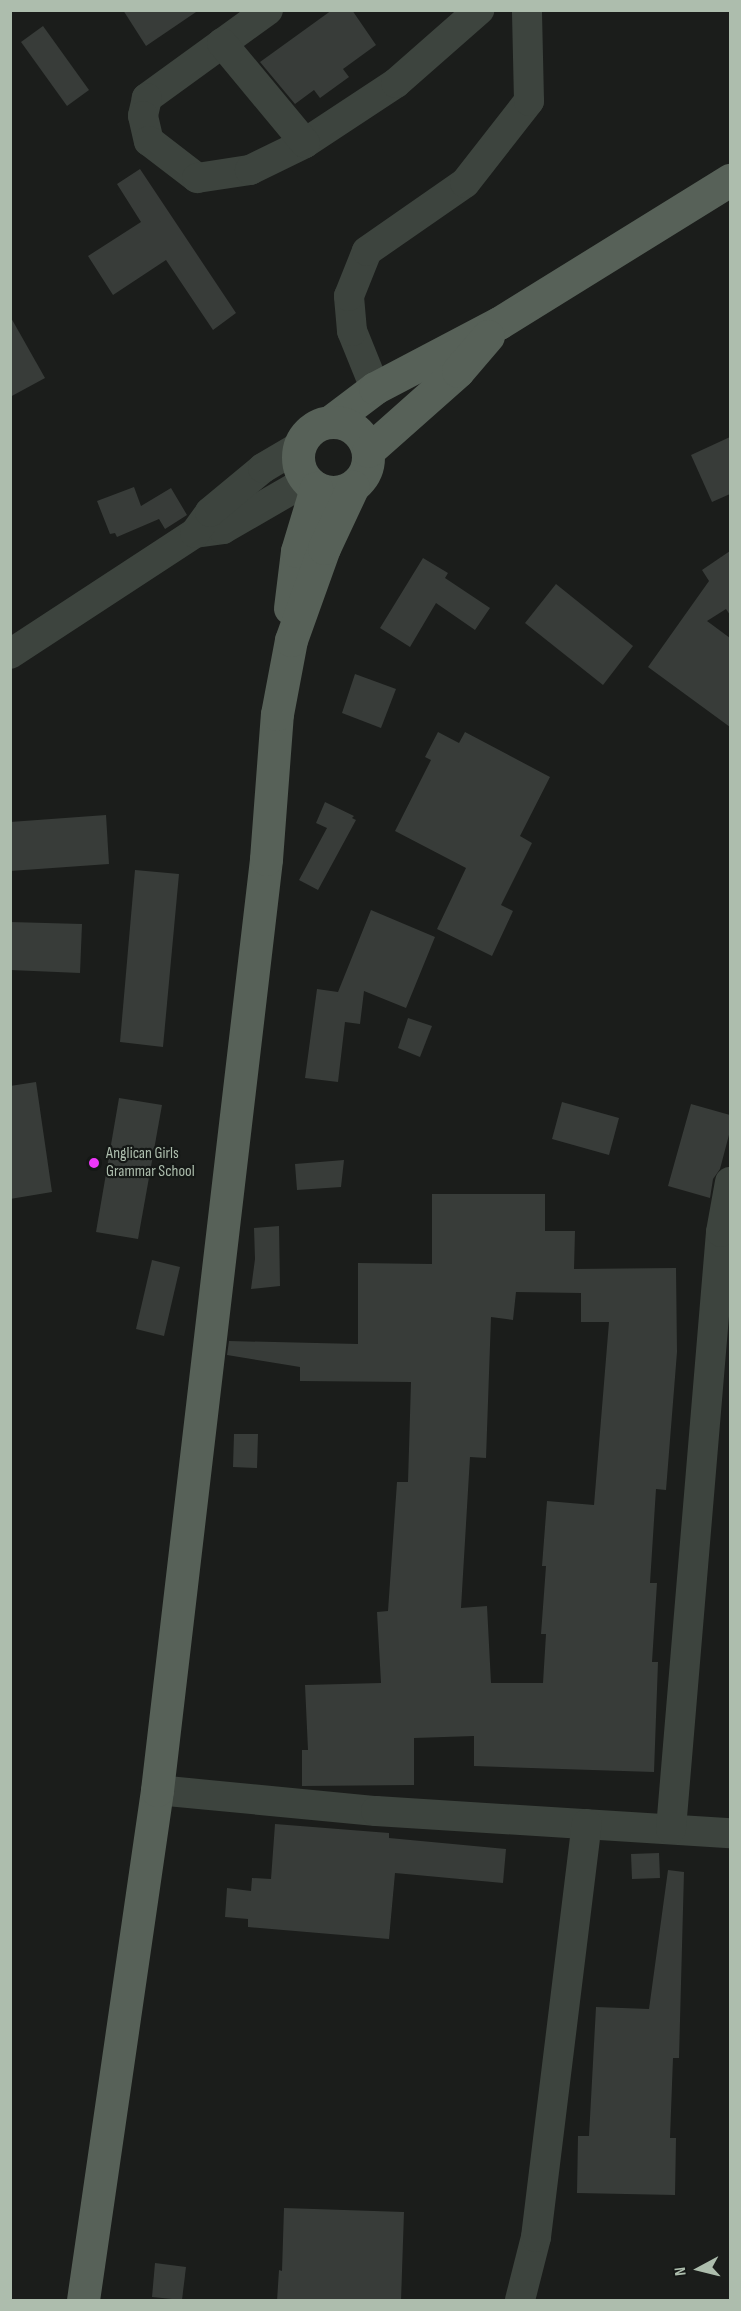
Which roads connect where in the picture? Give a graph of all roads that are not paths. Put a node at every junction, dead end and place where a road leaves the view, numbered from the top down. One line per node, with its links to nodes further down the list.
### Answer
1 (267, 10): 4 (street)
2 (479, 10): 5 (street)
3 (524, 12): 8 (street)
4 (222, 44): 5 (street); 5 (street)
5 (305, 143)
6 (730, 180): 7 (main road)
7 (499, 323): 8 (main road); 11 (main road)
8 (375, 388): 9 (main road)
9 (330, 422): 10 (main road); 11 (main road)
10 (300, 446): 12 (main road); 14 (street)
11 (368, 452): 13 (main road)
12 (311, 484): 13 (main road); 14 (street); 15 (main road)
13 (353, 486): 15 (main road)
14 (195, 533): 16 (street)
15 (291, 640): 18 (main road)
16 (10, 654)
17 (730, 1182): 20 (street)
18 (157, 1790): 19 (street); 22 (main road)
19 (587, 1824): 20 (street); 23 (street)
20 (671, 1829): 21 (street)
21 (730, 1833)
22 (83, 2301)
23 (520, 2301)

